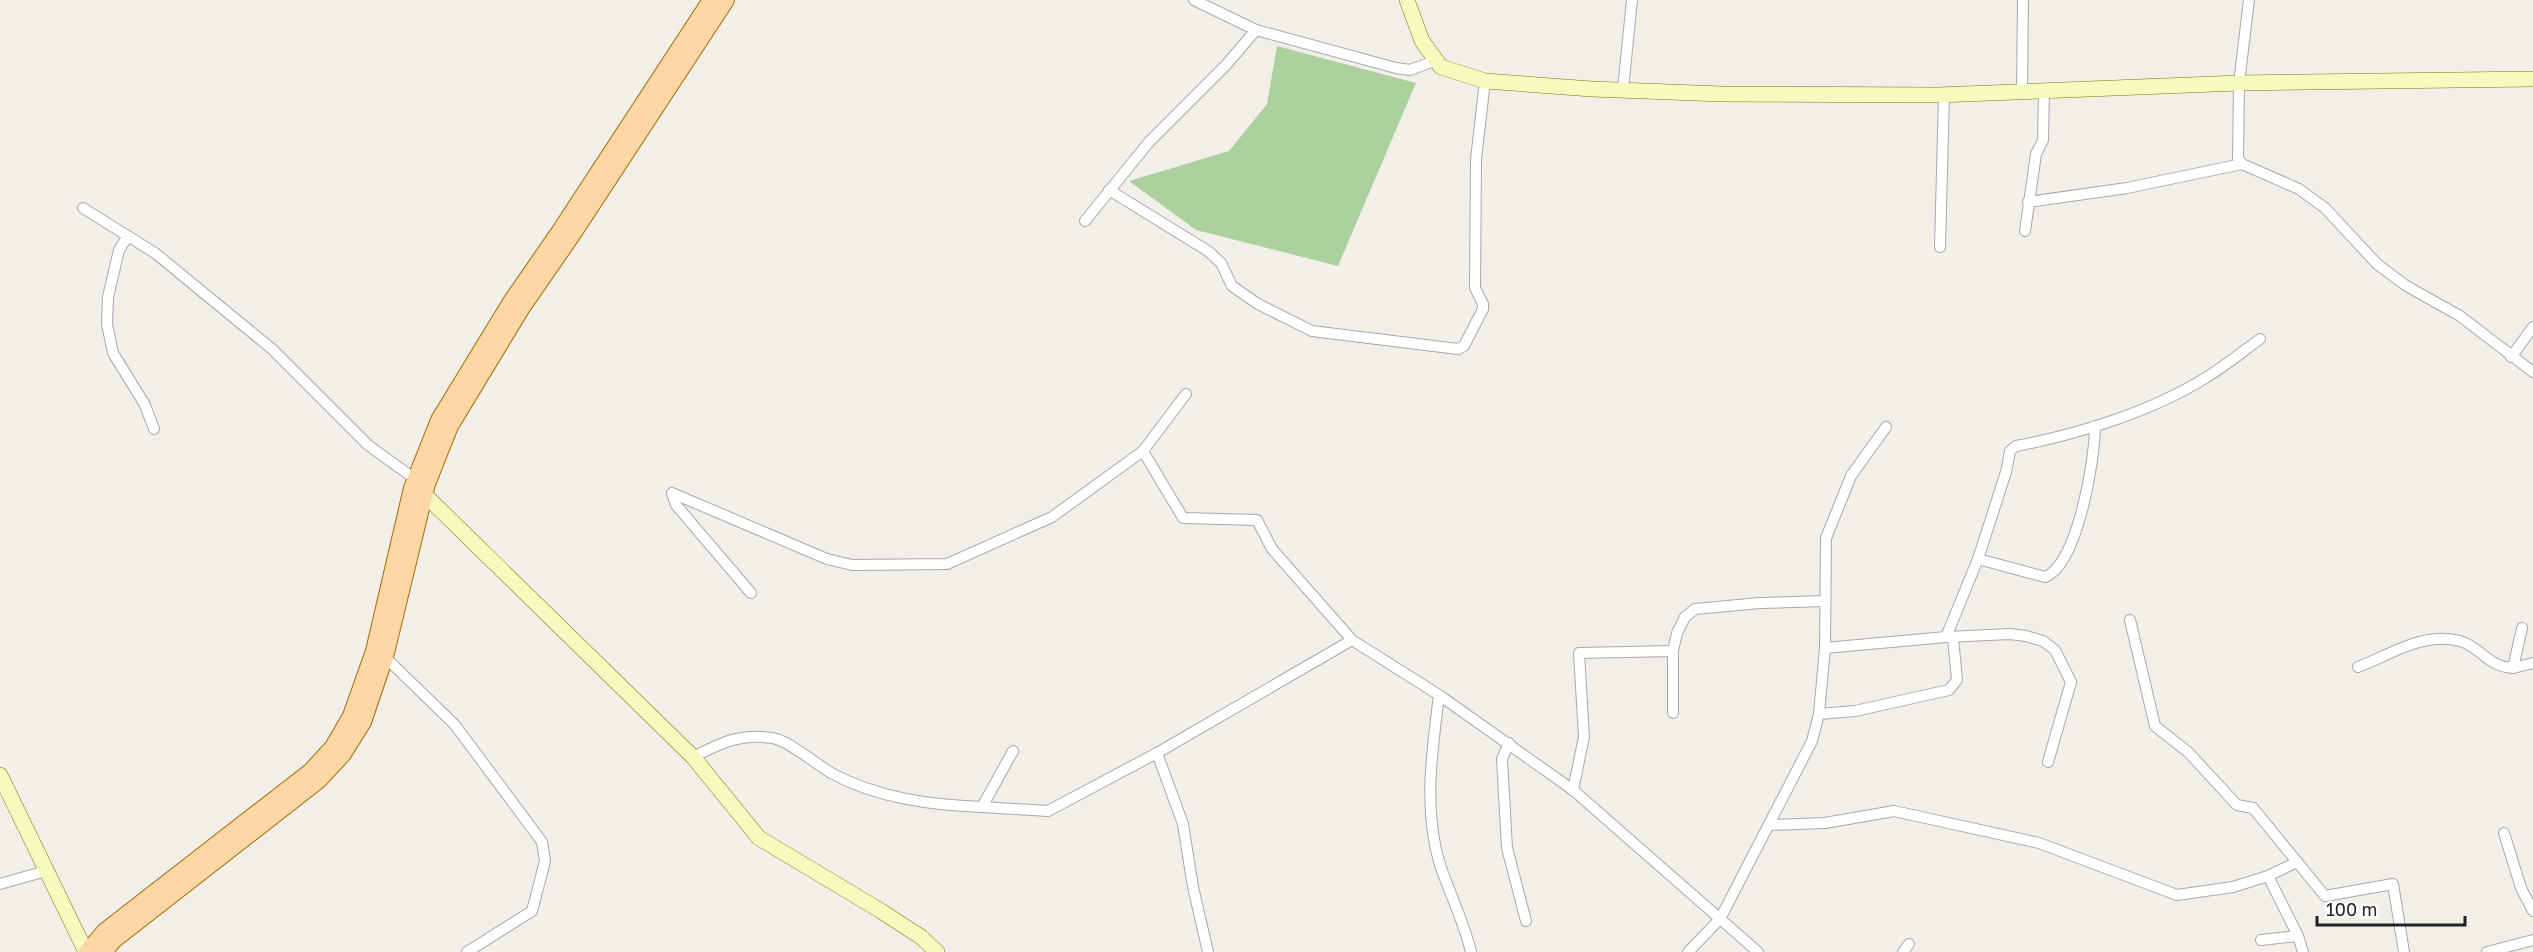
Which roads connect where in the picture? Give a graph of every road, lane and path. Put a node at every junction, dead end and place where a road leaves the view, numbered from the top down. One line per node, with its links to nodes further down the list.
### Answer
1 (711, 0): 34 (main road)
2 (726, 0): 35 (main road)
3 (1194, 0): 8 (street)
4 (1407, 0): 9 (street)
5 (1632, 0): 13 (street)
6 (2023, 0): 15 (street)
7 (2249, 0): 12 (street)
8 (1257, 30): 9 (street); 18 (street)
9 (1434, 61): 11 (street)
10 (2533, 80): 12 (street)
11 (1485, 81): 13 (street); 18 (street)
12 (2239, 83): 14 (street); 17 (street)
13 (1623, 89): 16 (street)
14 (2044, 90): 15 (street); 19 (street)
15 (2022, 91): 16 (street)
16 (1944, 95): 24 (street)
17 (2242, 164): 19 (street); 27 (street)
18 (1109, 190): 21 (street)
19 (2028, 202): 22 (street)
20 (83, 208): 23 (street)
21 (1085, 221)
22 (2025, 231)
23 (128, 236): 32 (street); 34 (street)
24 (1940, 247)
25 (2533, 327): 27 (street)
26 (2260, 339): 30 (street)
27 (2511, 357): 28 (street)
28 (2533, 372)
29 (1186, 394): 33 (street)
30 (2095, 426): 36 (street); 36 (street)
31 (1886, 427): 38 (street)
32 (154, 429)
33 (1143, 451): 37 (street); 42 (street)
34 (415, 479): 72 (main road)
35 (424, 494): 45 (main road); 55 (street)
36 (1978, 560): 41 (street)
37 (750, 593)
38 (1825, 601): 43 (street); 44 (street)
39 (2130, 620): 62 (street)
40 (2522, 628): 48 (street)
41 (1949, 638): 43 (street); 51 (street); 56 (street)
42 (1352, 640): 49 (street); 54 (street)
43 (1825, 648): 51 (street)
44 (1673, 651): 50 (street); 58 (street)
45 (385, 657): 73 (main road); 74 (street)
46 (2533, 663): 48 (street)
47 (2358, 667): 48 (street)
48 (2513, 668)
49 (1439, 695): 52 (street); 77 (street)
50 (1673, 713)
51 (1819, 714): 60 (street)
52 (1509, 742): 58 (street); 68 (street)
53 (1014, 751): 59 (street)
54 (1157, 753): 59 (street); 76 (street)
55 (693, 757): 59 (street); 75 (street)
56 (2048, 762)
57 (0, 775): 63 (street)
58 (1574, 790): 67 (street)
59 (982, 807)
60 (1769, 825): 64 (street); 67 (street)
61 (2504, 833): 66 (street)
62 (2296, 862): 64 (street); 81 (street)
63 (46, 871): 65 (street); 72 (street)
64 (2268, 876): 69 (street)
65 (0, 884)
66 (2533, 911)
67 (1720, 919): 78 (street); 79 (street)
68 (1526, 921)
69 (2298, 936): 70 (street); 80 (street)
70 (2261, 940)
71 (2533, 940): 82 (street)
72 (87, 952)
73 (104, 952)
74 (467, 952)
75 (937, 952)
76 (1208, 952)
77 (1471, 952)
78 (1688, 952)
79 (1758, 952)
80 (2303, 952)
81 (2404, 952)
82 (2487, 952)

